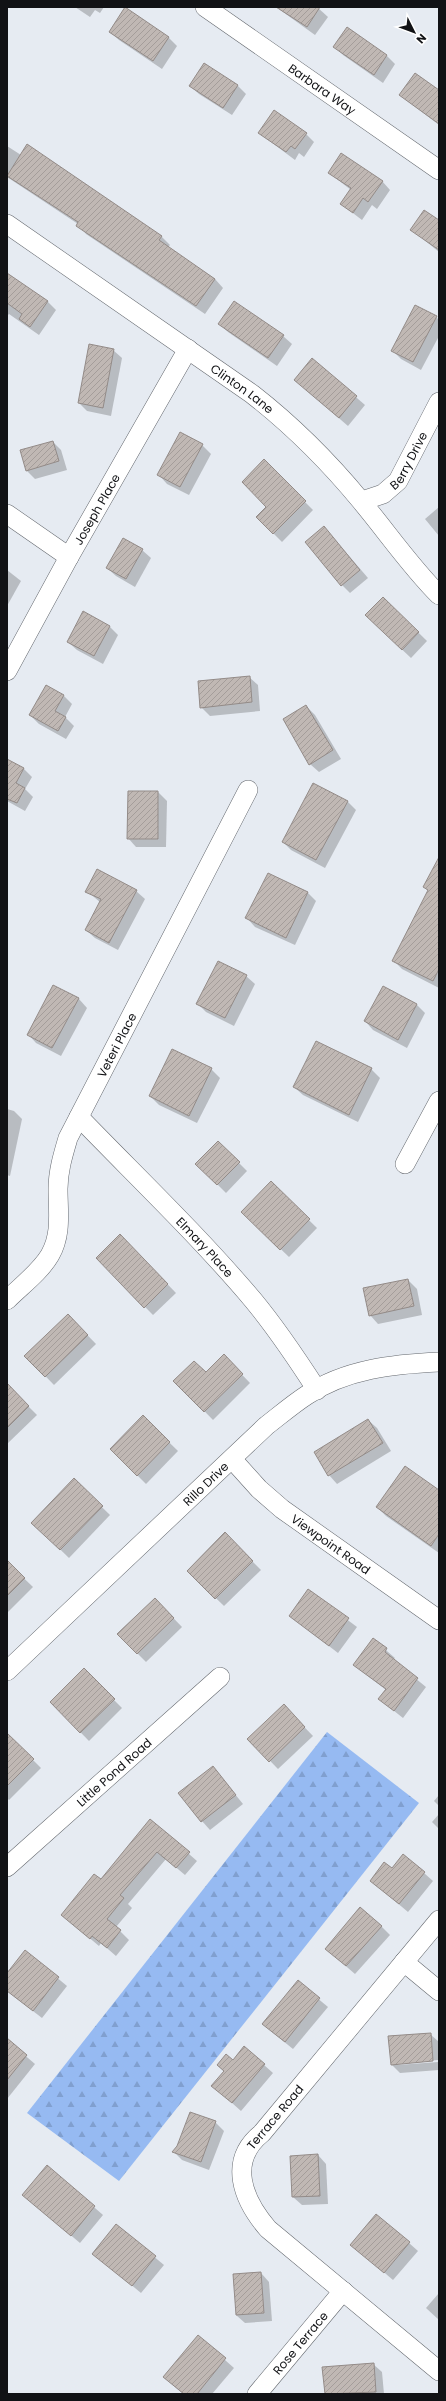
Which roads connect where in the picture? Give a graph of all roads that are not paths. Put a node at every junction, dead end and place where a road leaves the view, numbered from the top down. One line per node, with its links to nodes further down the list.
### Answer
1 (205, 7): 2 (street, Barbara Way)
2 (439, 170)
3 (7, 224): 4 (street, Clinton Lane)
4 (188, 349): 6 (street, Clinton Lane); 8 (street, Joseph Place)
5 (439, 402): 6 (street, Berry Drive)
6 (362, 501): 9 (street, Clinton Lane)
7 (7, 514): 8 (street)
8 (69, 556): 10 (street, Joseph Place)
9 (439, 595)
10 (7, 671)
11 (248, 790): 13 (street, Veteri Place)
12 (439, 1101): 14 (street)
13 (78, 1117): 15 (street, Veteri Place); 17 (street, Elmary Place)
14 (405, 1164)
15 (7, 1300)
16 (439, 1362): 17 (street, Rillo Drive)
17 (317, 1390): 18 (street, Rillo Drive)
18 (232, 1459): 19 (street, Viewpoint Road); 20 (street, Rillo Drive)
19 (439, 1620)
20 (7, 1671)
21 (220, 1677): 22 (street, Little Pond Road)
22 (7, 1867)
23 (439, 1920): 24 (street, Terrace Road)
24 (404, 1962): 25 (street); 26 (street, Terrace Road)
25 (439, 1991)
26 (343, 2291): 27 (street, Terrace Road); 28 (street, Rose Terrace)
27 (439, 2371)
28 (257, 2394)

